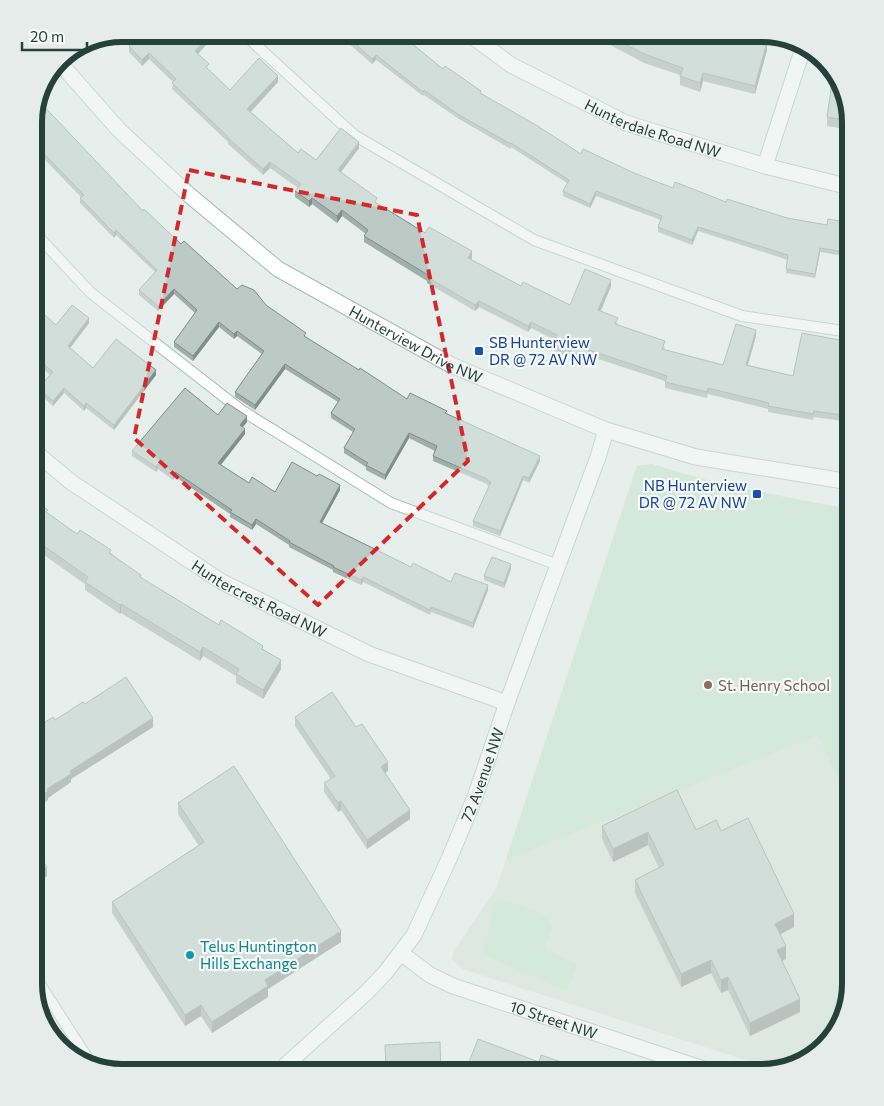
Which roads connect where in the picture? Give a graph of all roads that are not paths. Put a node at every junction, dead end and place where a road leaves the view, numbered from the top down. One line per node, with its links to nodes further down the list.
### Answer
1 (254, 43): 8 (lane)
2 (481, 43): 5 (street, Hunterdale Road NW)
3 (801, 53): 5 (street)
4 (64, 68): 9 (street, Hunterview Drive NW)
5 (765, 166): 6 (street, Hunterdale Road NW)
6 (842, 186)
7 (43, 242): 12 (lane)
8 (842, 331)
9 (606, 430): 11 (street, Hunterview Drive NW); 12 (street, 72 Avenue NW)
10 (43, 459): 13 (street, Huntercrest Road NW)
11 (842, 481)
12 (558, 565): 13 (street, 72 Avenue NW)
13 (506, 703): 14 (street, 72 Avenue NW)
14 (401, 953): 17 (street, 72 Avenue NW); 18 (street, 10 Street NW)
15 (43, 989): 16 (lane)
16 (85, 1054)
17 (287, 1064)
18 (689, 1064)

